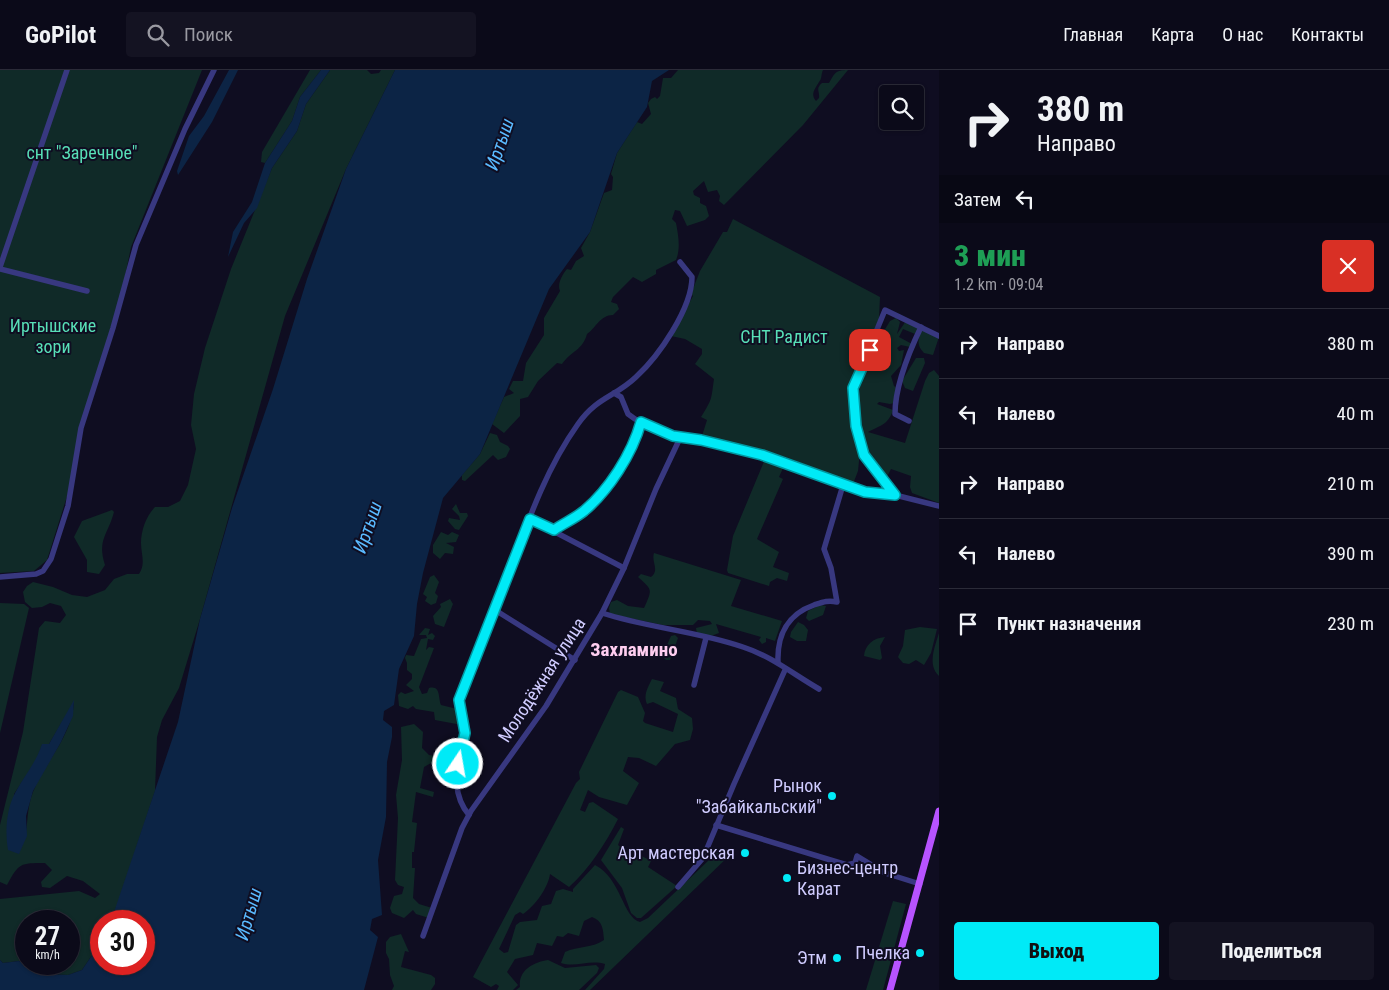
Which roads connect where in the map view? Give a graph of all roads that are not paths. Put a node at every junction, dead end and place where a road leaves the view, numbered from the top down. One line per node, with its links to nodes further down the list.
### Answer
1 (67, 70): 4 (street)
2 (214, 70): 18 (street)
3 (680, 262): 8 (street)
4 (0, 268): 5 (street)
5 (87, 291)
6 (921, 327): 7 (street); 9 (street); 13 (street)
7 (939, 336)
8 (614, 393): 10 (street); 15 (street)
9 (909, 421)
10 (641, 422): 11 (street); 16 (street)
11 (681, 436): 12 (street); 17 (street, Молодёжная улица)
12 (843, 485): 13 (street); 23 (street)
13 (895, 495): 14 (street)
14 (939, 506)
15 (530, 519): 16 (street); 19 (street)
16 (554, 530): 17 (street)
17 (624, 568): 20 (street, Молодёжная улица)
18 (0, 577)
19 (495, 610): 22 (street); 28 (street)
20 (602, 613): 21 (street); 22 (street, Молодёжная улица)
21 (706, 638): 23 (street); 25 (street)
22 (575, 660): 28 (street, Молодёжная улица)
23 (778, 662): 24 (street)
24 (785, 670): 26 (street); 29 (street)
25 (694, 685)
26 (819, 689)
27 (939, 811): 30 (main road)
28 (469, 815): 32 (street, Молодёжная улица)
29 (716, 825): 30 (street); 31 (street)
30 (920, 884): 33 (main road)
31 (678, 887)
32 (423, 936)
33 (890, 990)

